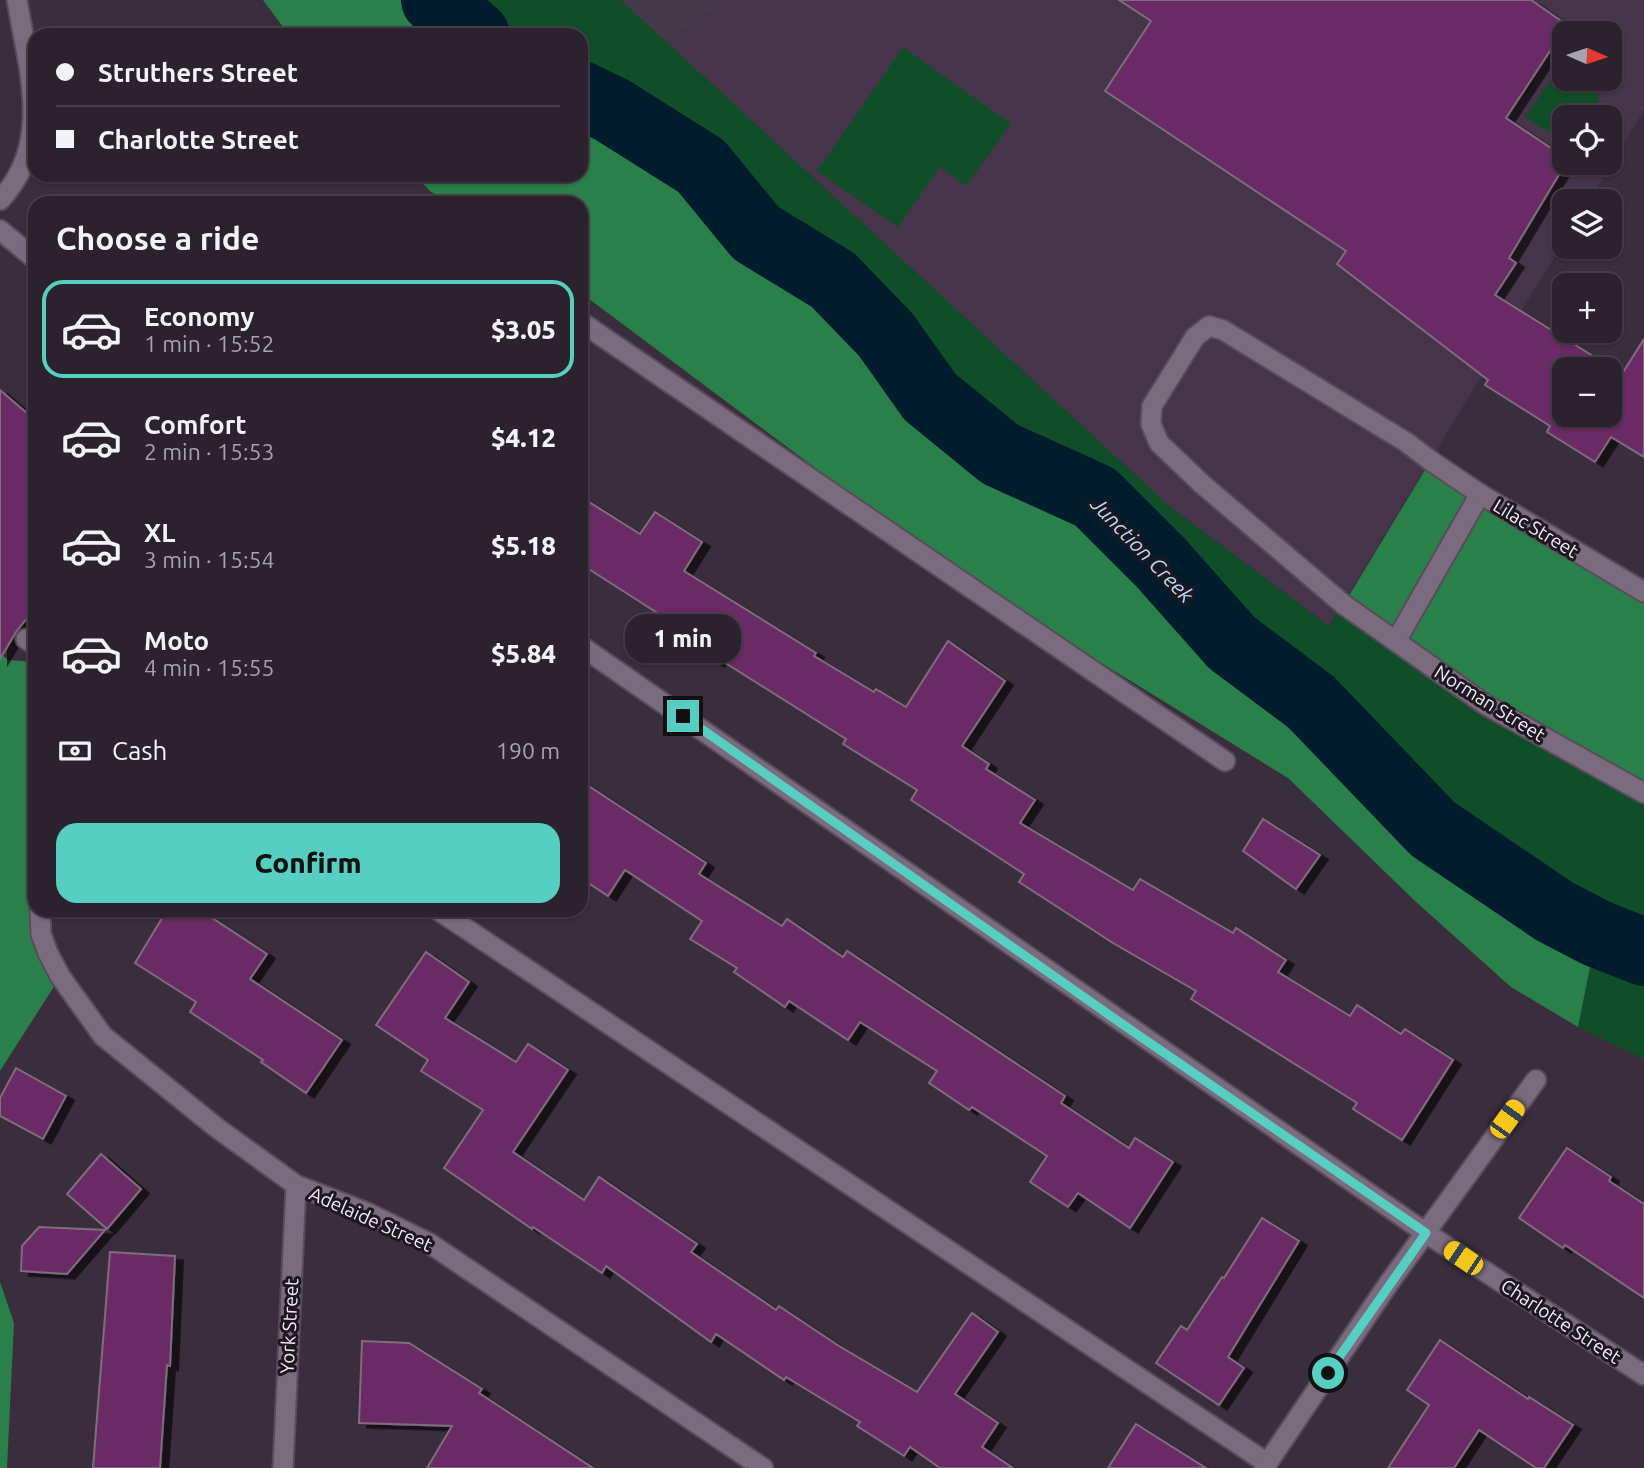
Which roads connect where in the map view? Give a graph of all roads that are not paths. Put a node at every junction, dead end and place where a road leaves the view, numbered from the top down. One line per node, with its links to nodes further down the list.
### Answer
1 (17, 0): 2 (street)
2 (28, 72)
3 (28, 155): 4 (street)
4 (0, 200)
5 (0, 230): 6 (street)
6 (28, 253)
7 (588, 327): 13 (street)
8 (1480, 494): 9 (street, Lilac Street); 10 (street, Lilac Street); 11 (street)
9 (1644, 592)
10 (1343, 604): 11 (street, Norman Street)
11 (1395, 641): 14 (street, Norman Street)
12 (588, 651): 19 (street, Charlotte Street)
13 (1225, 761)
14 (1644, 793)
15 (40, 917): 18 (street, Adelaide Street)
16 (448, 917): 21 (street)
17 (1536, 1080): 19 (street)
18 (296, 1185): 22 (street, York Street); 23 (street, Adelaide Street)
19 (1426, 1233): 20 (street, Charlotte Street); 21 (street)
20 (1644, 1375)
21 (1266, 1466)
22 (283, 1468)
23 (763, 1468)

